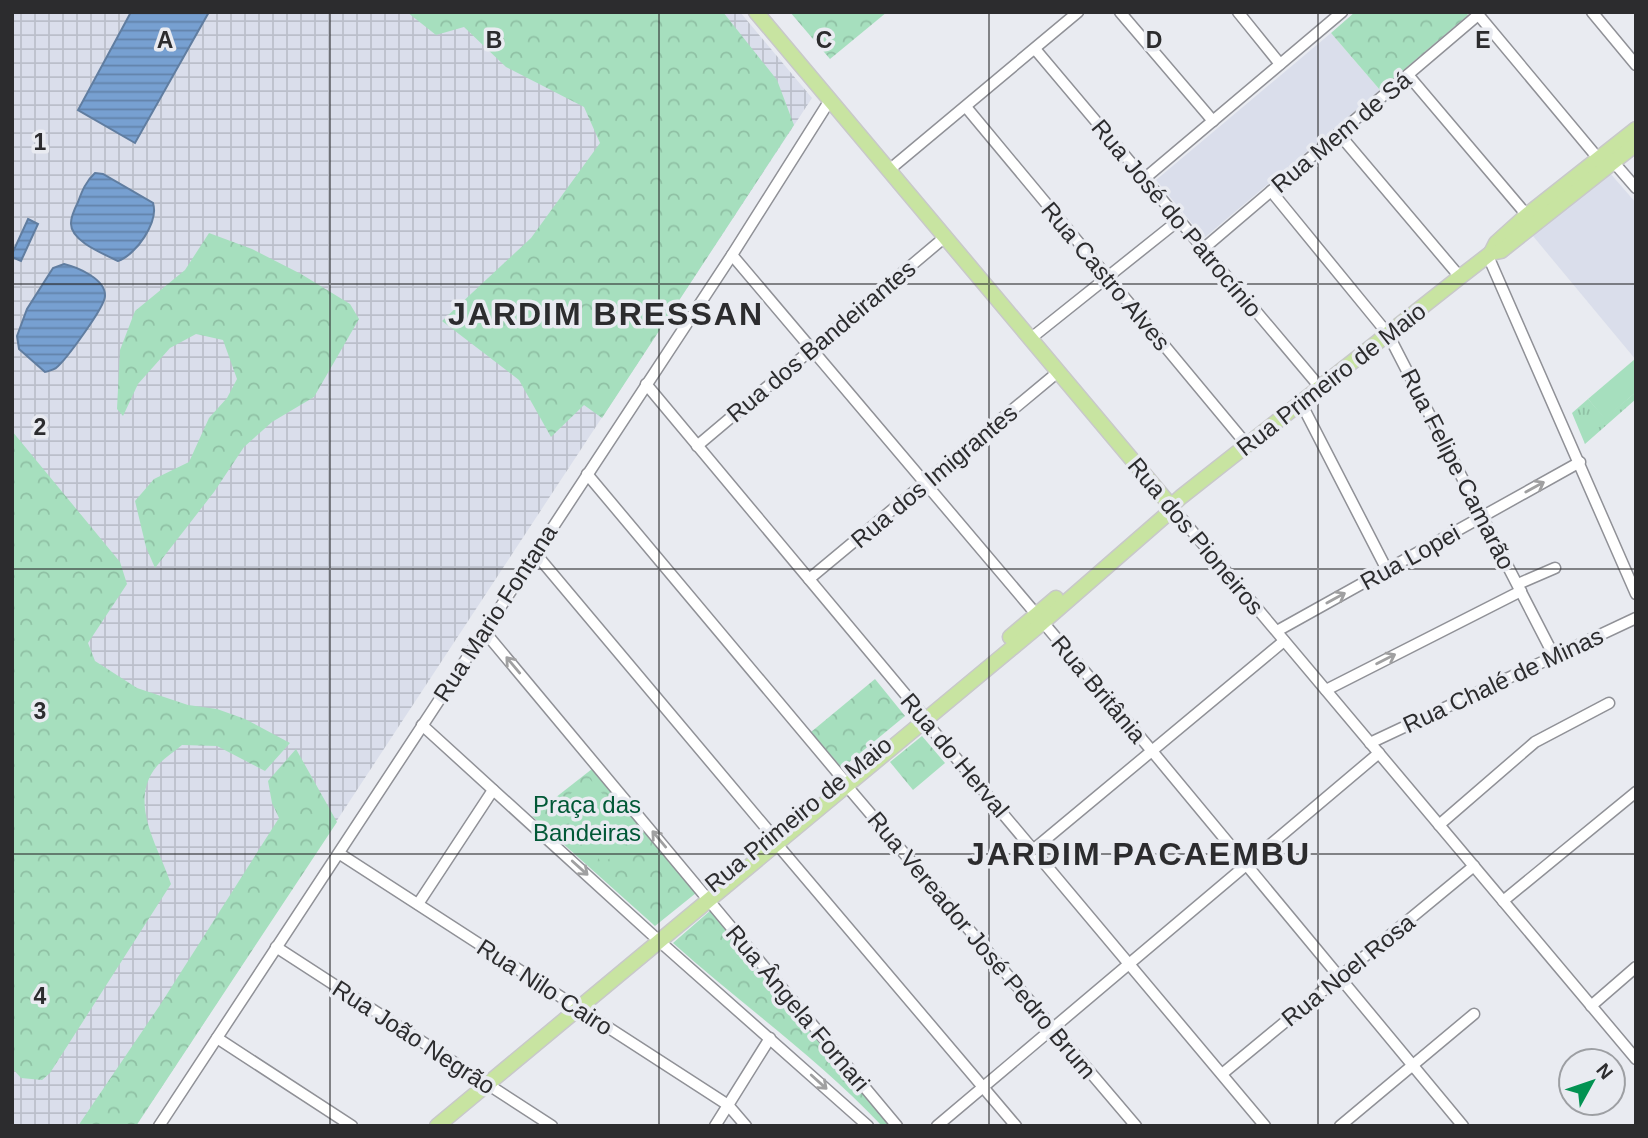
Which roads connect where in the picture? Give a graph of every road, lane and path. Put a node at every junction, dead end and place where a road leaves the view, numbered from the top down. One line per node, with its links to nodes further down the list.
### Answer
1 (756, 12): 12 (main road, Rua dos Pioneiros)
2 (1078, 12): 8 (street)
3 (1120, 12): 14 (street)
4 (1238, 12): 9 (street)
5 (1342, 12): 9 (street)
6 (1592, 12): 10 (street)
7 (1477, 14): 11 (street, Rua Mem de Sá); 18 (street)
8 (1035, 49): 13 (street); 20 (street, Rua José do Patrocínio)
9 (1280, 64): 14 (street)
10 (1636, 65)
11 (1408, 75): 16 (street, Rua Mem de Sá); 24 (street)
12 (830, 100): 19 (main road, Rua dos Pioneiros); 28 (street, Rua Mario Fontana)
13 (966, 107): 19 (street); 30 (street, Rua Castro Alves)
14 (1213, 121): 20 (street)
15 (1636, 129): 18 (main road, Rua Primeiro de Maio)
16 (1339, 134): 22 (street, Rua Mem de Sá); 29 (street)
17 (1636, 144): 18 (main road, Rua Primeiro de Maio)
18 (1606, 160): 21 (street); 24 (main road, Rua Primeiro de Maio)
19 (888, 170): 25 (main road, Rua dos Pioneiros)
20 (1144, 179): 23 (street, Rua José do Patrocínio)
21 (1636, 188)
22 (1271, 191): 26 (street, Rua Mem de Sá); 31 (street, Rua Felipe Camarão)
23 (1179, 220): 26 (street, Rua José do Patrocínio); 30 (street)
24 (1531, 220): 27 (main road, Rua Primeiro de Maio)
25 (945, 237): 32 (main road, Rua dos Pioneiros); 33 (street, Rua dos Bandeirantes)
26 (1203, 249): 36 (street, Rua José do Patrocínio)
27 (1490, 254): 29 (main road, Rua Primeiro de Maio); 40 (street)
28 (733, 255): 33 (street, Rua Britânia); 35 (street, Rua Mario Fontana)
29 (1460, 276): 31 (main road, Rua Primeiro de Maio)
30 (1108, 278): 32 (street); 38 (street, Rua Castro Alves)
31 (1388, 334): 36 (main road, Rua Primeiro de Maio); 44 (street, Rua Felipe Camarão)
32 (1030, 339): 34 (main road, Rua dos Pioneiros)
33 (812, 350): 39 (street, Rua dos Bandeirantes); 42 (street, Rua Britânia)
34 (1058, 372): 42 (street, Rua dos Imigrantes); 43 (main road, Rua dos Pioneiros)
35 (646, 384): 39 (street, Rua do Herval); 41 (street, Rua Mario Fontana)
36 (1319, 386): 37 (main road, Rua Primeiro de Maio)
37 (1300, 401): 38 (main road, Rua Primeiro de Maio); 47 (street)
38 (1247, 444): 43 (main road, Rua Primeiro de Maio)
39 (698, 446): 48 (street, Rua do Herval)
40 (1580, 462): 44 (street, Rua Lopei, one-way to 40); 50 (street)
41 (586, 474): 45 (street, Rua Mario Fontana); 63 (street, Rua Vereador José Pedro Brum)
42 (925, 483): 48 (street, Rua dos Imigrantes); 52 (street, Rua Britânia)
43 (1171, 506): 52 (main road, Rua Primeiro de Maio); 54 (street, Rua dos Pioneiros)
44 (1483, 516): 47 (street, Rua Lopei); 49 (street, Rua Felipe Camarão)
45 (535, 553): 53 (street, Rua Mario Fontana); 67 (street)
46 (1555, 568): 49 (street)
47 (1387, 570): 54 (street, Rua Lopei, one-way to 47)
48 (809, 579): 58 (street, Rua do Herval)
49 (1519, 587): 55 (street, Rua Felipe Camarão); 56 (street, one-way to 49)
50 (1636, 594)
51 (1636, 618): 55 (street, Rua Chalé de Minas)
52 (1039, 619): 58 (main road, Rua Primeiro de Maio); 61 (street, Rua Britânia)
53 (484, 631): 59 (street, Rua Mario Fontana); 72 (street, Rua Ângela Fornari, one-way to 53)
54 (1280, 636): 56 (street, Rua dos Pioneiros); 61 (street, Rua Lopei)
55 (1554, 656): 60 (street, Rua Chalé de Minas)
56 (1326, 690): 60 (street, Rua dos Pioneiros)
57 (1609, 703): 66 (street)
58 (923, 717): 63 (main road, Rua Primeiro de Maio); 68 (street, Rua do Herval)
59 (422, 725): 64 (street); 69 (street, Rua Mario Fontana)
60 (1370, 743): 62 (street, Rua dos Pioneiros)
61 (1152, 751): 68 (street, Rua Lopei); 70 (street, Rua Britânia)
62 (1379, 753): 66 (street, Rua dos Pioneiros); 70 (street)
63 (844, 781): 67 (main road, Rua Primeiro de Maio); 83 (street, Rua Vereador José Pedro Brum)
64 (493, 790): 74 (street); 75 (street, one-way to 75)
65 (1636, 792): 73 (street)
66 (1439, 825): 71 (street, Rua dos Pioneiros)
67 (774, 839): 72 (main road, Rua Primeiro de Maio); 90 (street)
68 (1034, 849): 77 (street, Rua do Herval)
69 (340, 854): 74 (street, Rua Nilo Cairo); 76 (street, Rua Mario Fontana)
70 (1246, 865): 77 (street); 79 (street, Rua Britânia)
71 (1474, 866): 73 (street, Rua dos Pioneiros); 79 (street, Rua Noel Rosa)
72 (705, 896): 75 (main road, Rua Primeiro de Maio); 100 (street, Rua Ângela Fornari)
73 (1503, 901): 81 (street, Rua dos Pioneiros)
74 (418, 904): 80 (street, Rua Nilo Cairo)
75 (656, 937): 80 (main road, Rua Primeiro de Maio); 85 (street)
76 (276, 947): 84 (street, Rua Mario Fontana); 89 (street, Rua João Negrão)
77 (1130, 964): 83 (street); 88 (street, Rua do Herval)
78 (1636, 967): 81 (street)
79 (1339, 977): 87 (street, Rua Britânia); 88 (street, Rua Noel Rosa)
80 (573, 1006): 89 (main road, Rua Primeiro de Maio); 91 (street, Rua Nilo Cairo)
81 (1591, 1006): 86 (street, Rua dos Pioneiros)
82 (1474, 1014): 87 (street)
83 (1054, 1029): 90 (street); 103 (street, Rua Vereador José Pedro Brum)
84 (217, 1038): 92 (street, Rua Mario Fontana); 93 (street)
85 (771, 1038): 91 (street); 99 (street, one-way to 99)
86 (1636, 1059)
87 (1413, 1066): 105 (street); 106 (street, Rua Britânia)
88 (1222, 1074): 104 (street, Rua do Herval)
89 (483, 1082): 94 (main road, Rua Primeiro de Maio); 95 (main road, Rua Primeiro de Maio); 96 (street, Rua João Negrão)
90 (984, 1088): 101 (street); 102 (street)
91 (728, 1105): 97 (street); 98 (street, Rua Nilo Cairo)
92 (164, 1124)
93 (352, 1126)
94 (426, 1126)
95 (437, 1126)
96 (552, 1126)
97 (715, 1126)
98 (746, 1126)
99 (868, 1126)
100 (897, 1126)
101 (937, 1126)
102 (1016, 1126)
103 (1136, 1126)
104 (1265, 1126)
105 (1340, 1126)
106 (1463, 1126)

